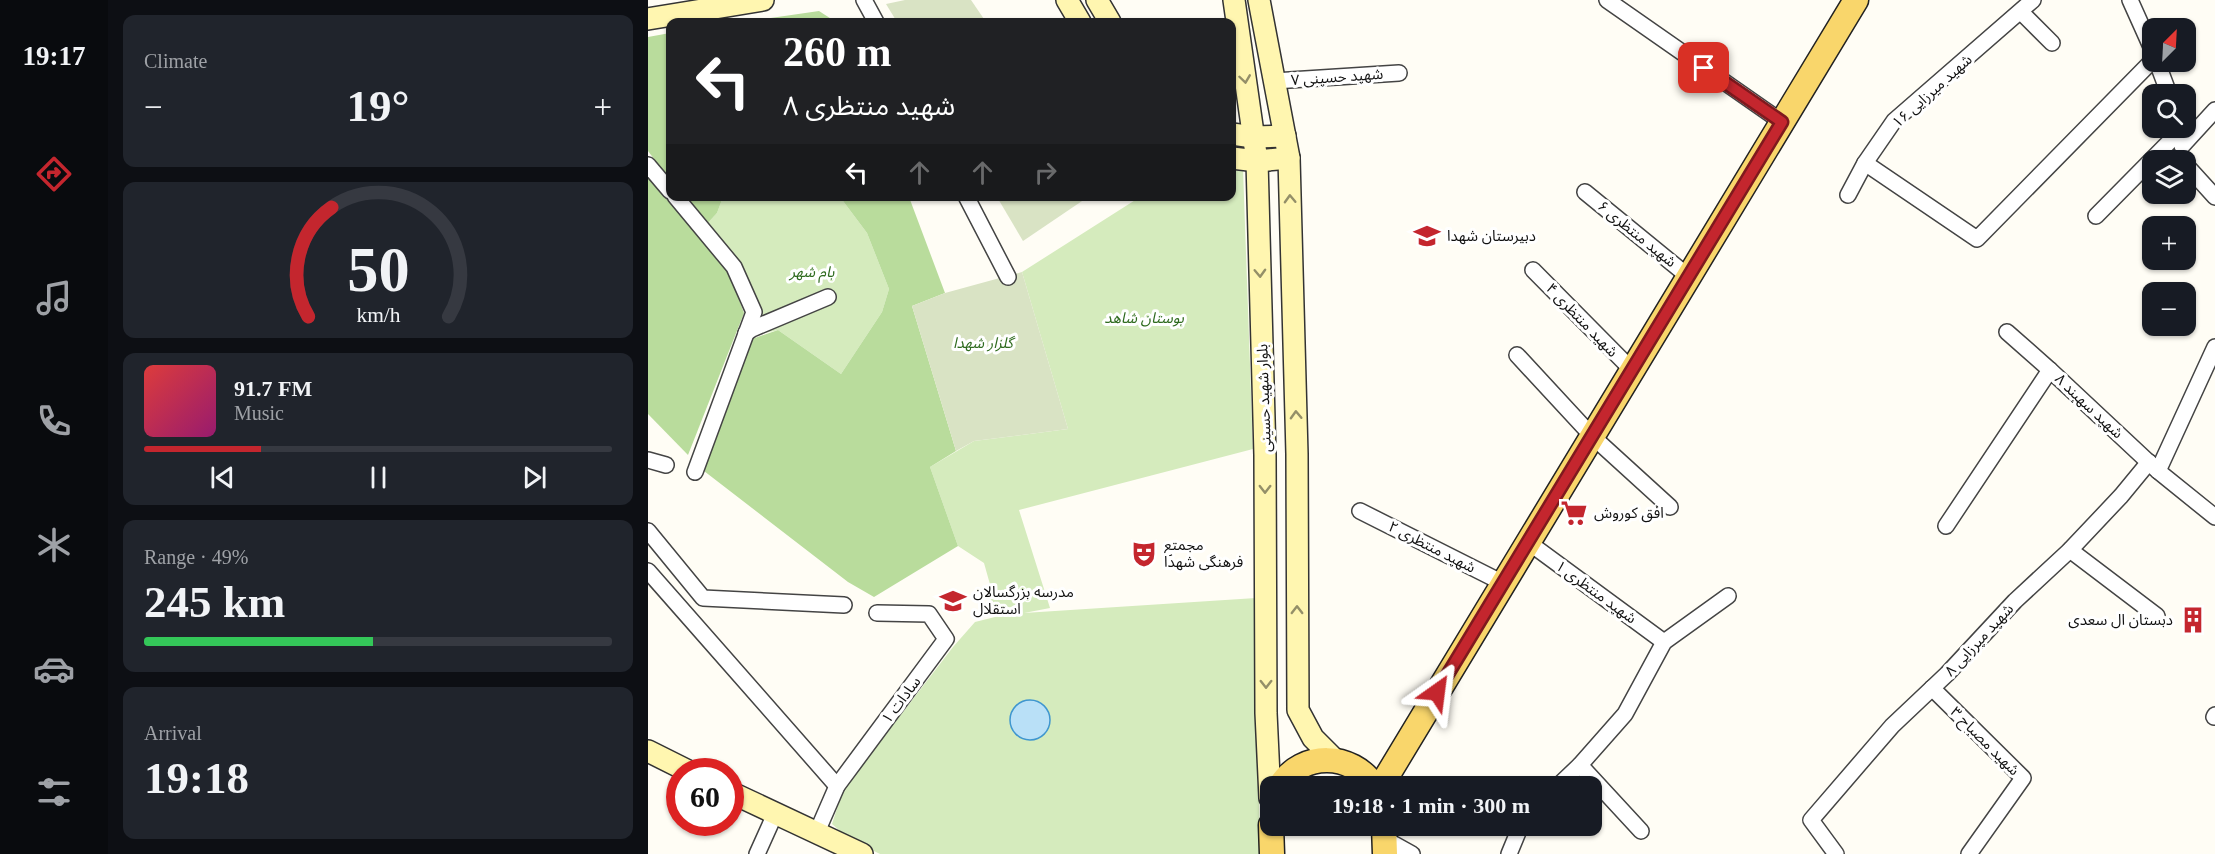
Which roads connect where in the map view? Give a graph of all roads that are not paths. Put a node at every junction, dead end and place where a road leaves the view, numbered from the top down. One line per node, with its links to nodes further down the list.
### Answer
1 (763, 0): 15 (main road)
2 (864, 0): 12 (street)
3 (1067, 0): 13 (main road)
4 (1097, 0): 14 (main road)
5 (1234, 0): 25 (main road, بلوار شهید حسینی, one-way to 25)
6 (1259, 0): 20 (main road, بلوار شهید حسینی)
7 (1606, 0): 22 (street)
8 (1856, 0): 22 (main road)
9 (2032, 0): 11 (street, شهید میرزایی ۱۶)
10 (2130, 0): 16 (street)
11 (2021, 12): 17 (street); 31 (street, شهید میرزایی ۱۶)
12 (874, 18)
13 (1078, 18)
14 (1108, 18)
15 (648, 19)
16 (2142, 27)
17 (2052, 43)
18 (2142, 71): 31 (street)
19 (1399, 73): 20 (street, شهید حسینی ۷)
20 (1274, 81): 24 (main road, بلوار شهید حسینی)
21 (2215, 110): 27 (street)
22 (1782, 122): 43 (main road)
23 (1236, 135): 25 (main road)
24 (1285, 136): 25 (main road); 29 (main road, بلوار شهید حسینی)
25 (1253, 137): 30 (main road, بلوار شهید حسینی)
26 (2171, 138): 40 (street)
27 (2185, 150)
28 (1236, 158): 30 (main road)
29 (1289, 158): 30 (main road); 71 (main road, بلوار شهید حسینی, one-way to 29)
30 (1257, 160): 72 (main road, بلوار شهید حسینی, one-way to 72)
31 (1865, 163): 36 (street, شهید میرزایی ۱۶)
32 (648, 165): 34 (street)
33 (2196, 176): 37 (street)
34 (666, 187)
35 (1585, 192): 43 (street, شهید منتظری ۶)
36 (1848, 195)
37 (2215, 196)
38 (679, 201): 46 (street)
39 (969, 201): 42 (street)
40 (2096, 216)
41 (1533, 270): 49 (street, شهید منتظری ۴)
42 (1008, 277)
43 (1689, 277): 49 (main road)
44 (828, 297): 46 (street)
45 (2007, 332): 50 (street)
46 (746, 333): 55 (street)
47 (2215, 347): 54 (street, شهید میرزایی ۸)
48 (1517, 355): 51 (street)
49 (1632, 370): 51 (main road)
50 (2050, 370): 54 (street, شهید سهبند ۸); 59 (street, شهید سهبند ۸)
51 (1592, 436): 56 (street); 61 (main road)
52 (648, 460): 53 (street)
53 (666, 465)
54 (2153, 467): 58 (street, شهید سهبند ۸); 62 (street, شهید میرزایی ۸)
55 (695, 472)
56 (1670, 507)
57 (1360, 511): 64 (street, شهید منتظری ۲)
58 (2215, 517)
59 (1946, 526)
60 (648, 531): 66 (street)
61 (1528, 542): 64 (main road); 69 (street, شهید منتظری ۱)
62 (2070, 550): 68 (street); 70 (street, شهید میرزایی ۸)
63 (648, 571): 82 (street)
64 (1503, 583): 80 (main road)
65 (1728, 596): 69 (street)
66 (844, 605)
67 (877, 613): 82 (street, سادات ۱)
68 (2157, 616)
69 (1664, 642): 76 (street)
70 (1932, 688): 95 (street, شهید میرزایی ۸); 96 (street, شهید مصباح ۳)
71 (1298, 710): 72 (main road); 74 (main road, بلوار شهید حسینی)
72 (1266, 713): 77 (main road, بلوار شهید حسینی)
73 (649, 755): 75 (main road)
74 (1335, 760): 78 (main road); 79 (main road)
75 (666, 762)
76 (1580, 765): 81 (street); 85 (street)
77 (1269, 776)
78 (1286, 776)
79 (1367, 776)
80 (1387, 776)
81 (1568, 776)
82 (837, 786): 86 (street, سادات ۱)
83 (744, 799): 84 (main road)
84 (775, 814): 86 (main road); 90 (street)
85 (1641, 831)
86 (817, 832): 91 (main road)
87 (1271, 836): 92 (main road)
88 (1516, 836): 94 (street)
89 (1385, 839): 93 (street)
90 (757, 854)
91 (862, 854)
92 (1272, 854)
93 (1412, 854)
94 (1509, 854)
95 (1836, 854)
96 (1969, 854)

